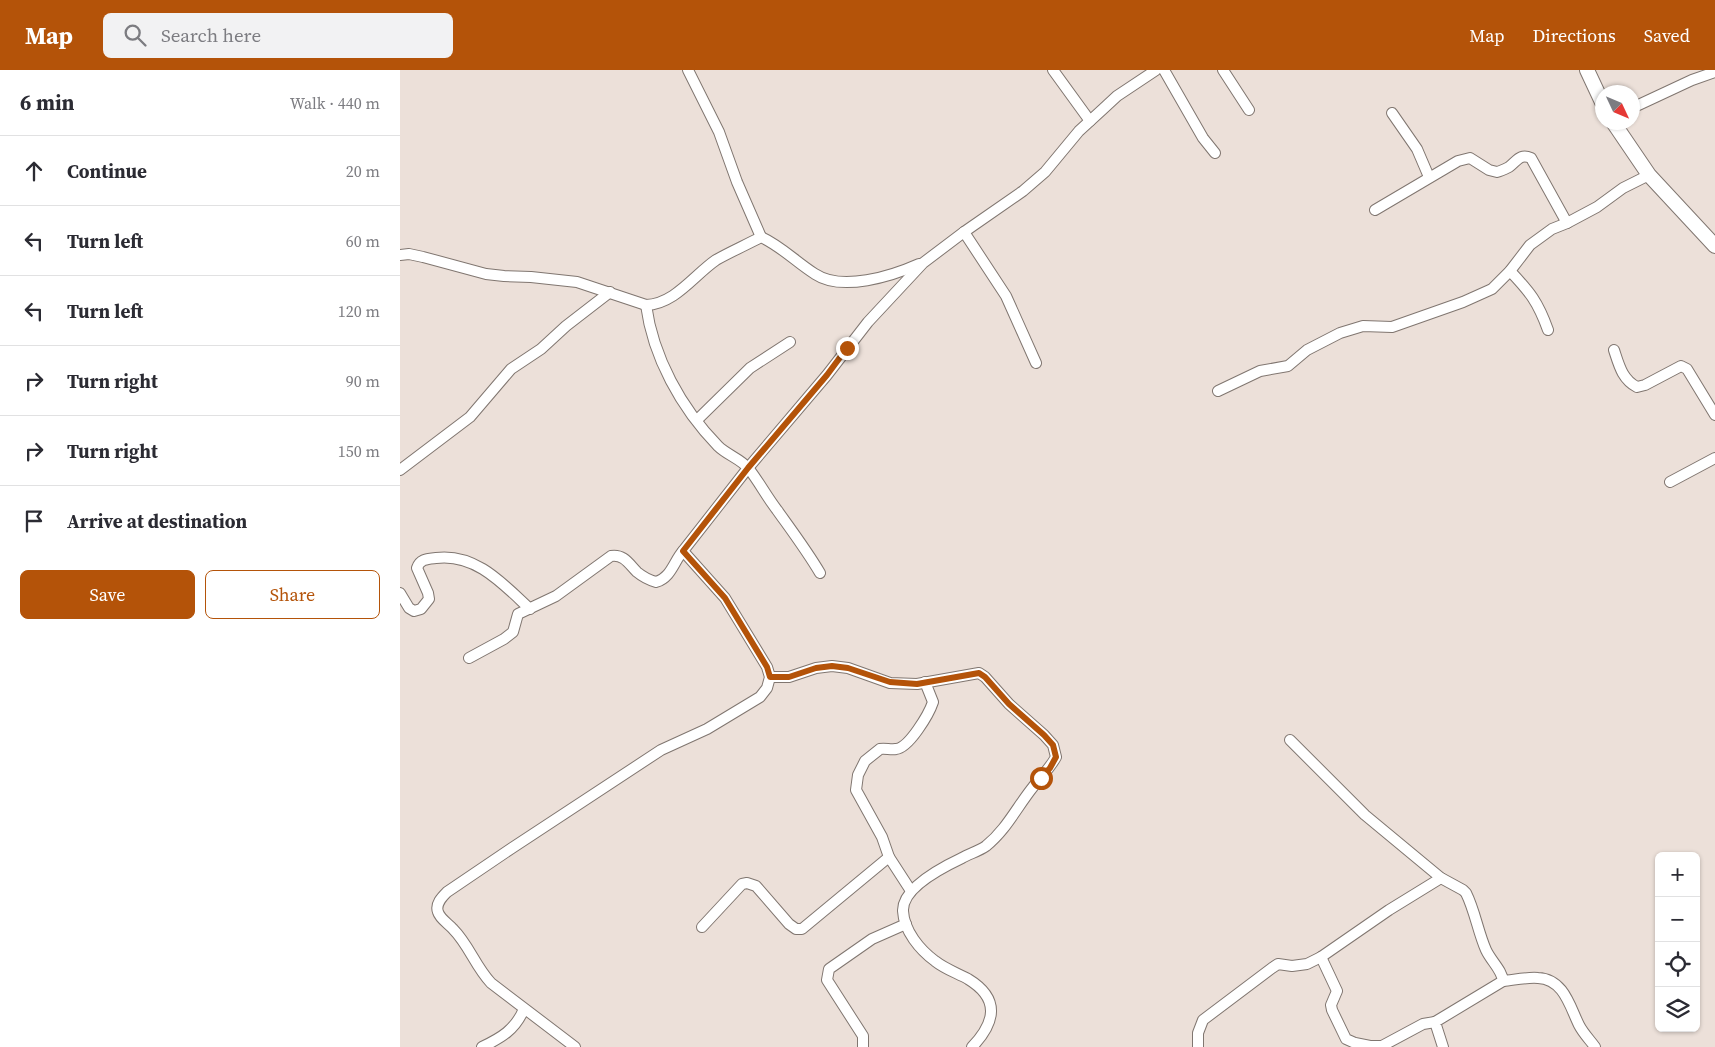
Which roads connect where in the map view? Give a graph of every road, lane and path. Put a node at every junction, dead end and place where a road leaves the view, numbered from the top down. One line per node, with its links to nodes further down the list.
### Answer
1 (688, 70): 20 (street)
2 (1053, 70): 12 (street)
3 (1156, 70): 12 (street)
4 (1164, 70): 14 (street)
5 (1223, 70): 10 (street)
6 (1587, 70): 8 (main road)
7 (1715, 72): 9 (street)
8 (1595, 87)
9 (1640, 104)
10 (1249, 110)
11 (1392, 113): 16 (street)
12 (1090, 121): 19 (street)
13 (1618, 130): 15 (main road)
14 (1215, 153)
15 (1649, 175): 18 (street); 21 (main road)
16 (1429, 178): 17 (street); 18 (street)
17 (1375, 210)
18 (1567, 223): 24 (street)
19 (964, 232): 23 (street); 30 (street)
20 (761, 237): 23 (street); 26 (street)
21 (1715, 246)
22 (400, 255): 25 (street)
23 (923, 263): 35 (street)
24 (1510, 271): 27 (street); 31 (street)
25 (610, 292): 26 (street); 36 (street)
26 (646, 305): 33 (street)
27 (1548, 330)
28 (790, 342): 33 (street)
29 (1614, 350): 32 (street)
30 (1036, 363)
31 (1218, 392)
32 (1715, 415)
33 (697, 420): 35 (street)
34 (1715, 458): 37 (street)
35 (748, 468): 38 (street); 39 (street)
36 (400, 470)
37 (1670, 482)
38 (683, 551): 41 (street); 43 (street)
39 (820, 573)
40 (400, 593): 41 (street)
41 (530, 608): 42 (street)
42 (468, 658)
43 (770, 677): 44 (street); 53 (street)
44 (926, 682): 46 (street); 48 (street)
45 (1290, 740): 47 (street)
46 (889, 857): 48 (street); 50 (street)
47 (1441, 878): 51 (street); 52 (street)
48 (911, 891): 49 (street)
49 (906, 924): 57 (street); 58 (street)
50 (702, 927)
51 (1322, 957): 54 (street); 59 (street)
52 (1503, 981): 54 (street); 61 (street)
53 (524, 1009): 55 (street); 56 (street)
54 (1435, 1022): 60 (street)
55 (482, 1047)
56 (575, 1047)
57 (863, 1047)
58 (972, 1047)
59 (1198, 1047)
60 (1443, 1047)
61 (1595, 1047)

